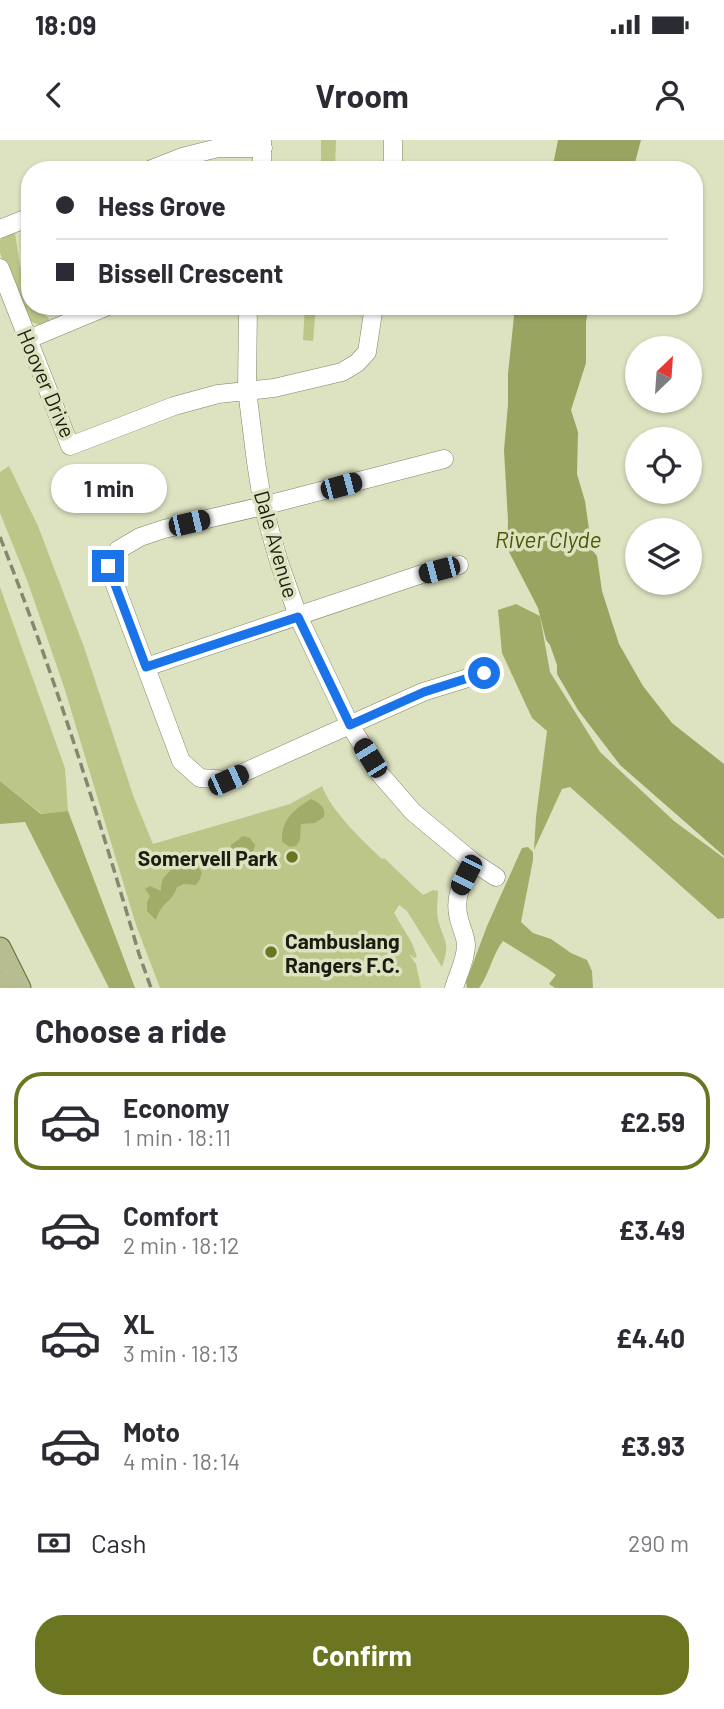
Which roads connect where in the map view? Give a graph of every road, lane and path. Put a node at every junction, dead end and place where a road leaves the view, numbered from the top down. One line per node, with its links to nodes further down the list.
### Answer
1 (393, 140): 4 (street)
2 (262, 144): 3 (street)
3 (172, 161)
4 (393, 161)
5 (21, 221): 6 (street)
6 (0, 229)
7 (0, 268): 11 (street, Hoover Drive)
8 (86, 315): 11 (street)
9 (248, 315): 12 (street, Dale Avenue)
10 (373, 315): 12 (street)
11 (29, 339): 12 (street, Hoover Drive)
12 (247, 390): 14 (street, Dale Avenue)
13 (444, 459): 14 (street)
14 (264, 506): 16 (street, Dale Avenue); 17 (street)
15 (458, 565): 16 (street)
16 (298, 617): 17 (street); 19 (street, Dale Avenue)
17 (146, 667): 19 (street)
18 (484, 673): 19 (street)
19 (350, 725): 20 (street, Dale Avenue)
20 (473, 862): 21 (street, Dale Avenue); 24 (street)
21 (496, 877)
22 (0, 948): 26 (main road)
23 (0, 983): 25 (main road)
24 (455, 985)
25 (2, 988)
26 (20, 988)

